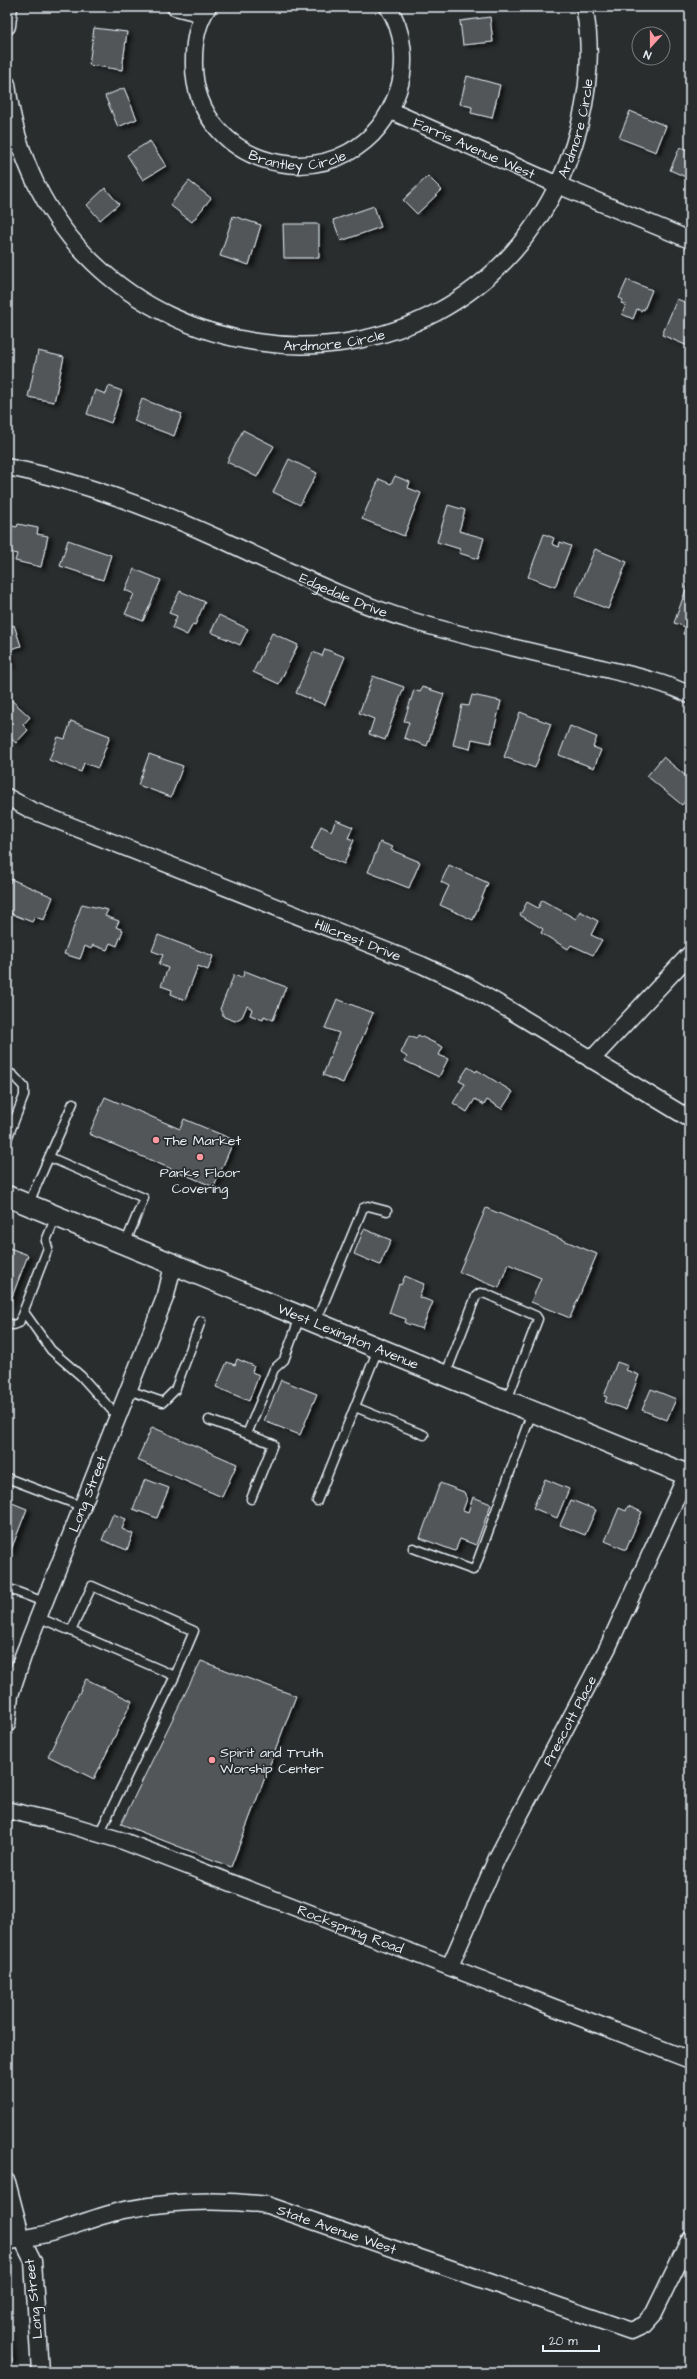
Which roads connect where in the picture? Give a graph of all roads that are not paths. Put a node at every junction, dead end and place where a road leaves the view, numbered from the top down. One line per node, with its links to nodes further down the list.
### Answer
1 (9, 7): 6 (street)
2 (175, 7): 5 (street)
3 (388, 7): 8 (street, Brantley Circle)
4 (584, 7): 9 (street, Ardmore Circle)
5 (206, 11): 8 (street, Brantley Circle)
6 (7, 26)
7 (7, 84): 9 (street, Ardmore Circle)
8 (391, 111): 9 (street, Farris Avenue West)
9 (558, 185): 10 (street, Farris Avenue West)
10 (690, 240)
11 (7, 467): 12 (street, Edgedale Drive)
12 (690, 696)
13 (7, 797): 15 (street, Hillcrest Drive)
14 (690, 954): 15 (street)
15 (591, 1060): 18 (street, Hillcrest Drive)
16 (7, 1072): 19 (lane)
17 (73, 1103): 20 (lane)
18 (690, 1119)
19 (7, 1139)
20 (49, 1157): 22 (lane); 25 (lane)
21 (7, 1196): 22 (street, West Lexington Avenue)
22 (28, 1205): 24 (street, West Lexington Avenue)
23 (387, 1211): 28 (lane)
24 (56, 1216): 25 (street, West Lexington Avenue); 27 (lane)
25 (125, 1245): 26 (street, West Lexington Avenue)
26 (173, 1265): 28 (street, West Lexington Avenue); 33 (street, Long Street)
27 (24, 1312): 30 (lane); 37 (lane)
28 (308, 1320): 31 (street, West Lexington Avenue); 39 (lane)
29 (201, 1321): 33 (lane)
30 (7, 1323)
31 (378, 1349): 32 (street, West Lexington Avenue); 35 (lane)
32 (445, 1376): 34 (street, West Lexington Avenue); 34 (lane)
33 (128, 1390): 37 (street, Long Street)
34 (506, 1401): 36 (street, West Lexington Avenue)
35 (355, 1407): 40 (lane); 44 (lane)
36 (532, 1412): 41 (street, West Lexington Avenue); 46 (lane)
37 (117, 1416): 45 (street, Long Street)
38 (209, 1420): 39 (lane)
39 (247, 1434): 43 (lane)
40 (424, 1436)
41 (688, 1475): 56 (street, Prescott Place)
42 (7, 1478): 45 (lane)
43 (251, 1499)
44 (317, 1501)
45 (81, 1506): 48 (street, Long Street)
46 (413, 1548)
47 (7, 1588): 48 (lane)
48 (44, 1602): 49 (street, Long Street)
49 (38, 1617): 50 (lane); 52 (street, Long Street)
50 (71, 1631): 51 (lane); 51 (lane)
51 (175, 1676): 55 (lane)
52 (8, 1695): 53 (street, Long Street)
53 (7, 1724)
54 (7, 1810): 55 (street, Rockspring Road)
55 (99, 1834): 56 (street, Rockspring Road)
56 (450, 1966): 57 (street, Rockspring Road)
57 (690, 2060)
58 (8, 2188): 60 (street, Long Street)
59 (690, 2239): 60 (street, State Avenue West)
60 (15, 2241): 61 (street, Long Street)
61 (40, 2372)

